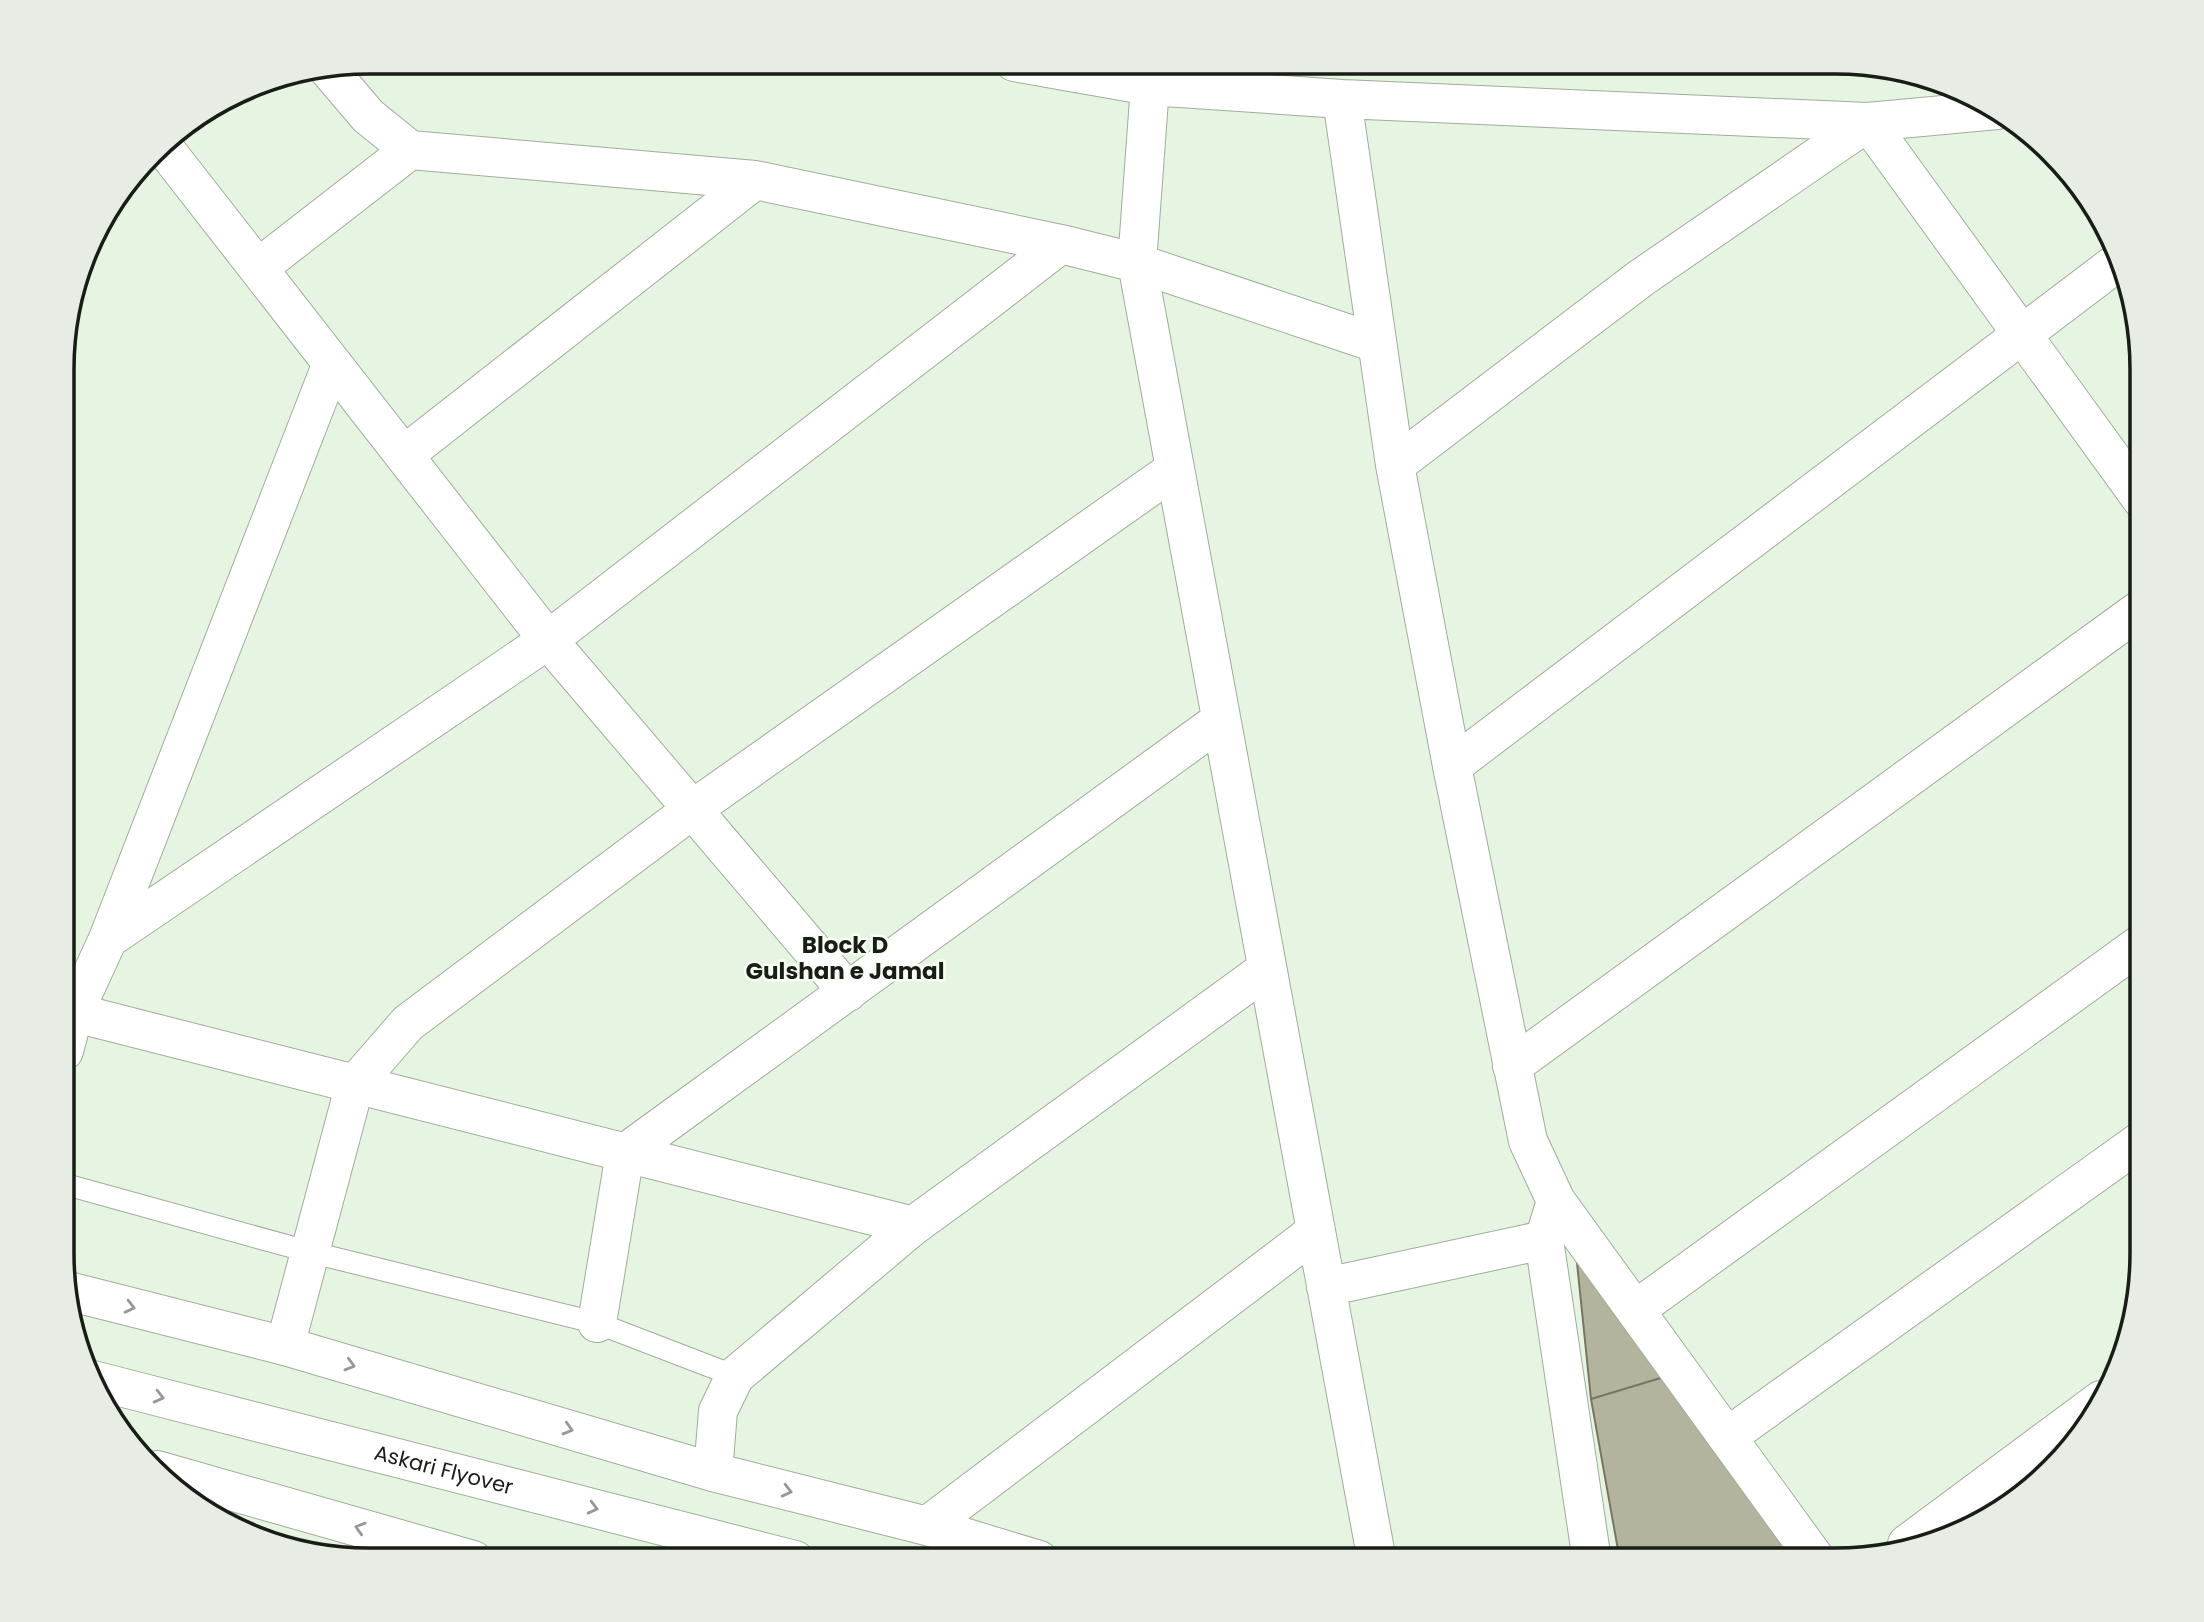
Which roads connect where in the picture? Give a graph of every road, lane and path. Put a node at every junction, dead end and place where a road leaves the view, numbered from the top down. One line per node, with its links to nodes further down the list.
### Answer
1 (1082, 74): 3 (street)
2 (334, 76): 7 (street)
3 (1150, 86): 4 (street); 11 (street)
4 (1342, 99): 6 (street); 15 (street)
5 (1980, 112): 6 (street)
6 (1868, 122): 14 (street); 18 (street)
7 (410, 150): 9 (street); 13 (street)
8 (168, 153): 13 (street)
9 (755, 180): 10 (street); 17 (street)
10 (1061, 244): 11 (street); 22 (street)
11 (1138, 263): 15 (street); 19 (street)
12 (2112, 266): 14 (street)
13 (258, 268): 16 (street)
14 (2021, 333): 20 (street); 24 (street)
15 (1376, 343): 18 (street)
16 (332, 363): 17 (street); 26 (street)
17 (404, 455): 22 (street)
18 (1395, 465): 24 (street)
19 (1175, 470): 23 (street); 25 (street)
20 (2130, 483)
21 (2130, 617): 32 (street)
22 (548, 640): 25 (street); 26 (street)
23 (1221, 720): 28 (street); 29 (street)
24 (1451, 766): 32 (street)
25 (693, 809): 29 (street); 33 (street)
26 (107, 939): 30 (street)
27 (2130, 952): 44 (street)
28 (1267, 969): 38 (street); 39 (street)
29 (848, 992): 35 (street)
30 (74, 1002)
31 (74, 1013): 33 (street)
32 (1512, 1066): 37 (street)
33 (355, 1084): 35 (street); 41 (street)
34 (2130, 1149): 50 (street)
35 (625, 1153): 38 (street); 45 (street)
36 (74, 1187): 41 (lane)
37 (1556, 1201): 40 (street); 44 (street)
38 (913, 1226): 47 (street)
39 (1315, 1232): 42 (street); 53 (street)
40 (1544, 1240): 42 (street); 59 (street)
41 (310, 1252): 45 (lane); 46 (street)
42 (1326, 1287): 58 (street)
43 (76, 1293): 46 (street, one-way to 46)
44 (1635, 1310): 50 (street)
45 (597, 1323): 47 (lane)
46 (285, 1346): 51 (street, one-way to 51)
47 (735, 1376): 51 (street)
48 (103, 1383): 56 (street, Askari Flyover, one-way to 56)
49 (2084, 1413): 54 (street)
50 (1727, 1437): 60 (street)
51 (713, 1472): 53 (street, one-way to 53)
52 (172, 1473): 55 (street, one-way to 52)
53 (927, 1526): 57 (street)
54 (1917, 1537)
55 (431, 1548)
56 (748, 1548)
57 (999, 1548)
58 (1375, 1548)
59 (1590, 1548)
60 (1808, 1548)

